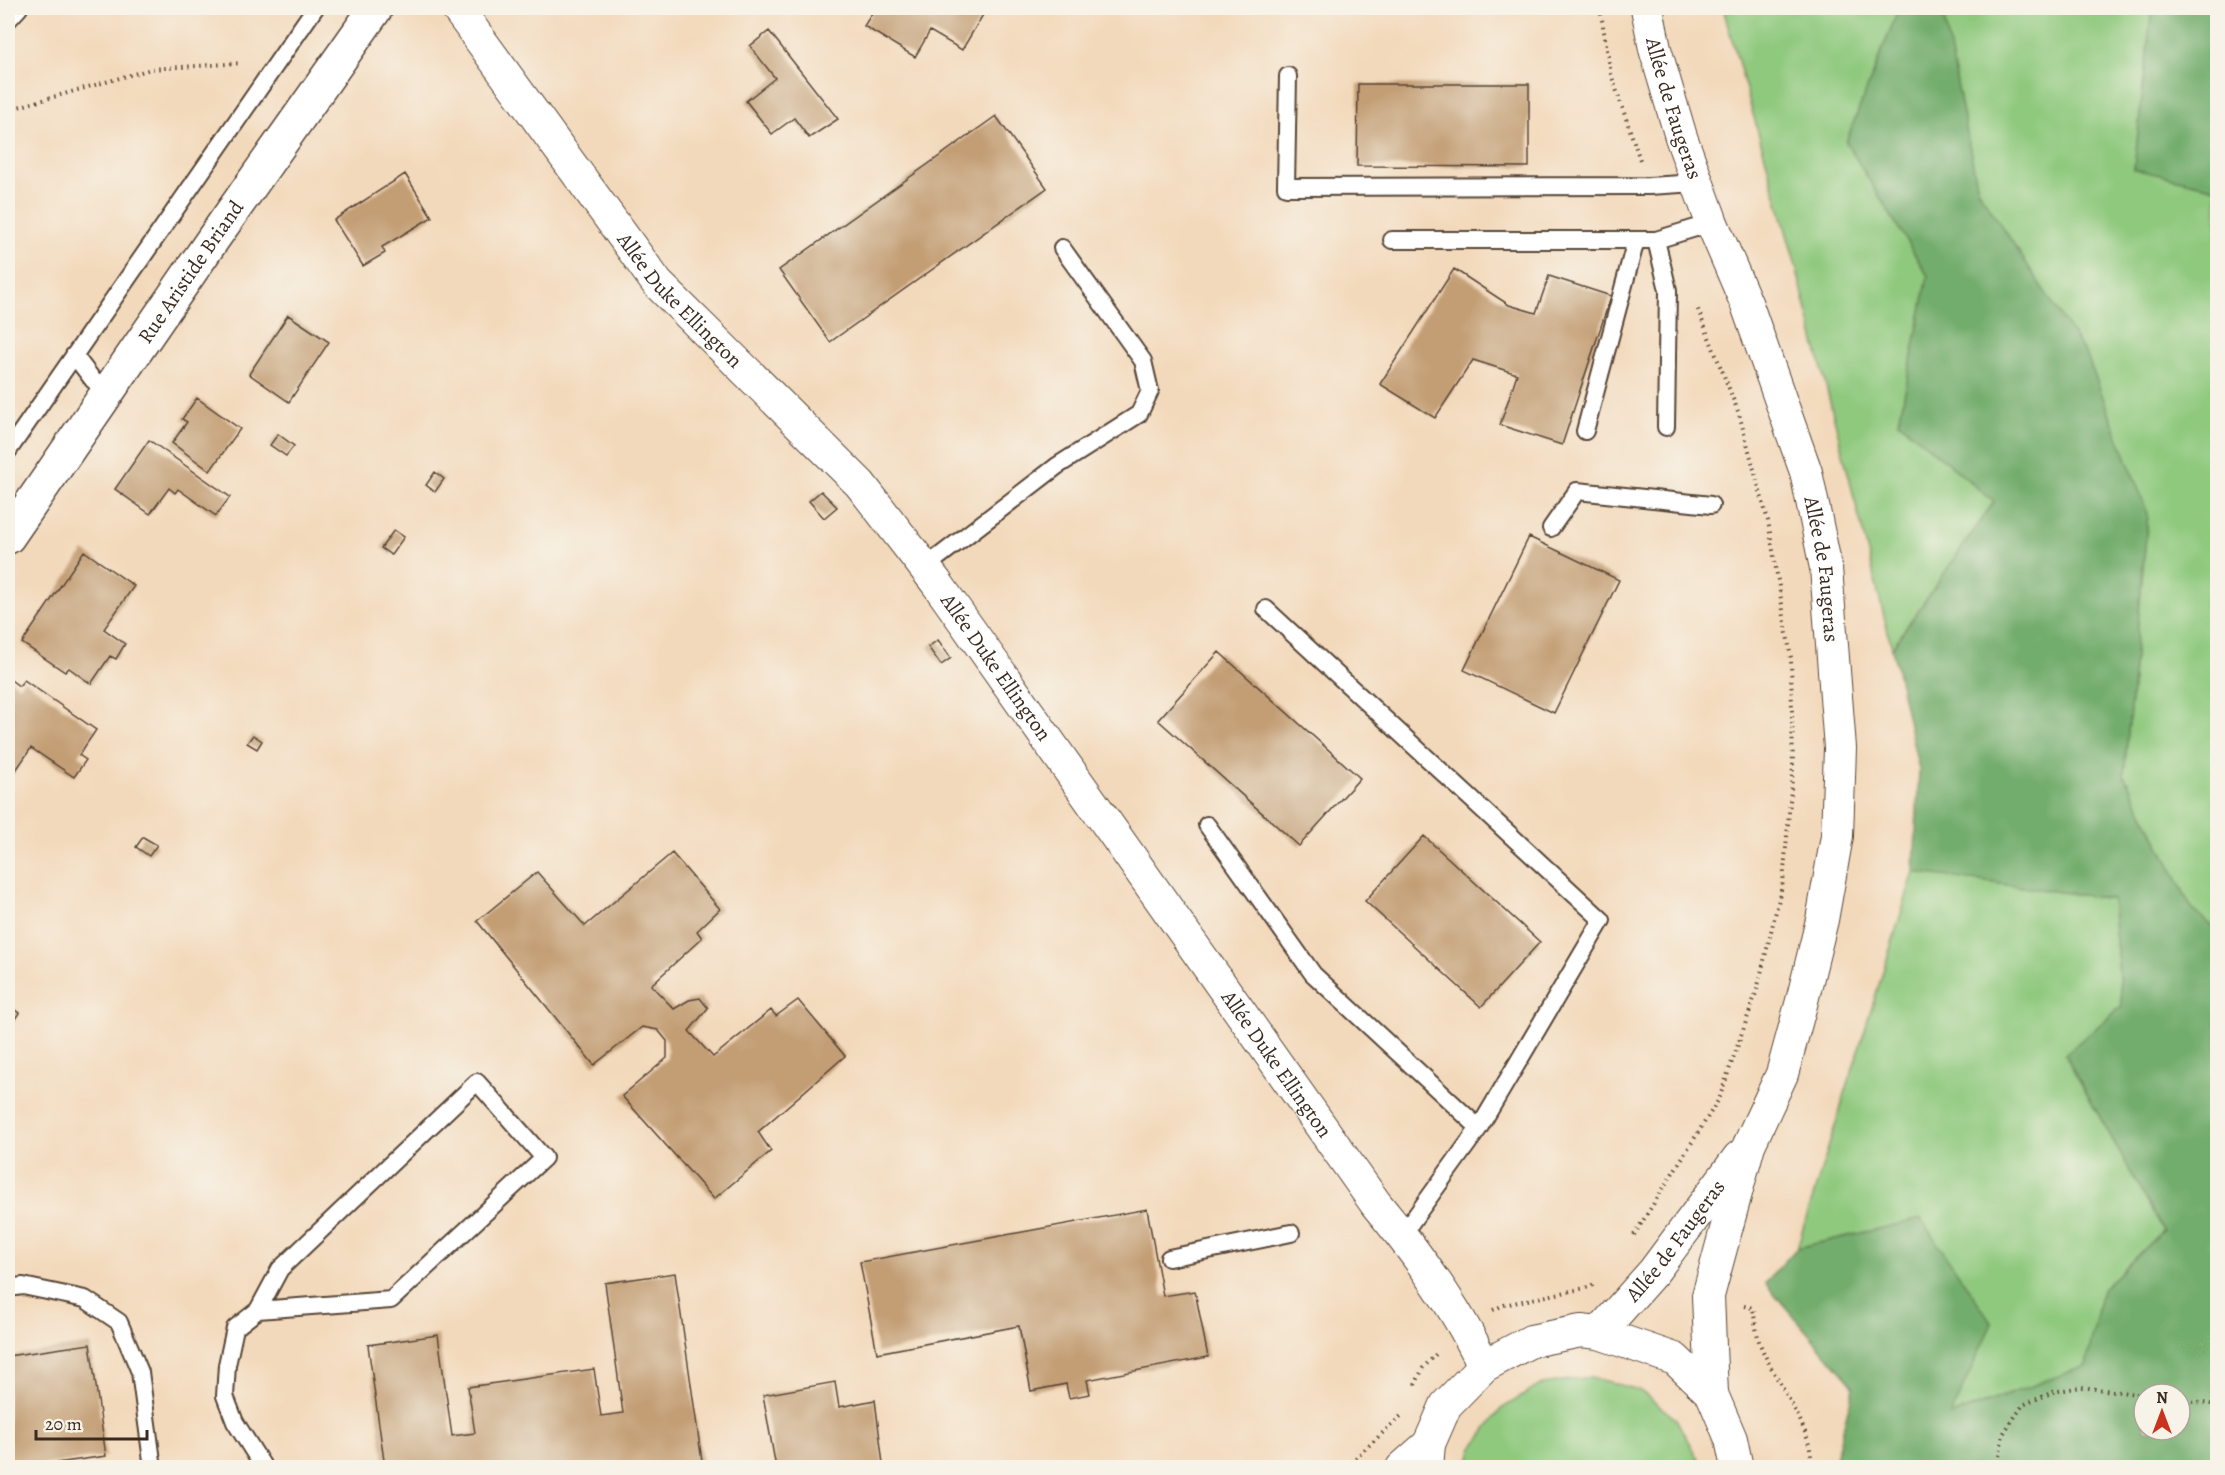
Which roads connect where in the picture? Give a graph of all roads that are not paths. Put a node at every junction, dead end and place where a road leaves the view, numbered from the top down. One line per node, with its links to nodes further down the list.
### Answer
1 (19, 8): 6 (lane)
2 (315, 8): 14 (lane)
3 (376, 8): 15 (street, Rue Aristide Briand)
4 (457, 8): 22 (street, Allée Duke Ellington)
5 (1647, 8): 8 (street, Allée de Faugeras)
6 (8, 20)
7 (1288, 76): 8 (lane)
8 (1697, 183): 9 (street, Allée de Faugeras)
9 (1712, 223): 12 (lane); 26 (street, Allée de Faugeras)
10 (1392, 240): 11 (lane)
11 (1636, 240): 12 (lane); 17 (lane)
12 (1656, 240): 16 (lane)
13 (1062, 248): 22 (lane)
14 (74, 355): 15 (lane); 18 (lane)
15 (107, 392): 21 (street, Rue Aristide Briand)
16 (1666, 427)
17 (1585, 431)
18 (8, 451)
19 (1711, 505): 20 (lane)
20 (1551, 528)
21 (8, 537)
22 (924, 567): 28 (street, Allée Duke Ellington)
23 (1266, 609): 25 (lane)
24 (1206, 825): 25 (lane)
25 (1479, 1128): 28 (lane)
26 (1749, 1144): 32 (street, Allée de Faugeras); 34 (street, Allée de Faugeras)
27 (1291, 1233): 29 (lane)
28 (1402, 1235): 33 (street, Allée Duke Ellington)
29 (1169, 1258)
30 (8, 1288): 36 (lane)
31 (258, 1310): 31 (lane); 37 (lane)
32 (1599, 1333): 33 (street); 34 (street)
33 (1484, 1366): 35 (street)
34 (1712, 1395): 39 (street)
35 (1428, 1456): 38 (street)
36 (153, 1467)
37 (264, 1467)
38 (1402, 1467)
39 (1737, 1467)

